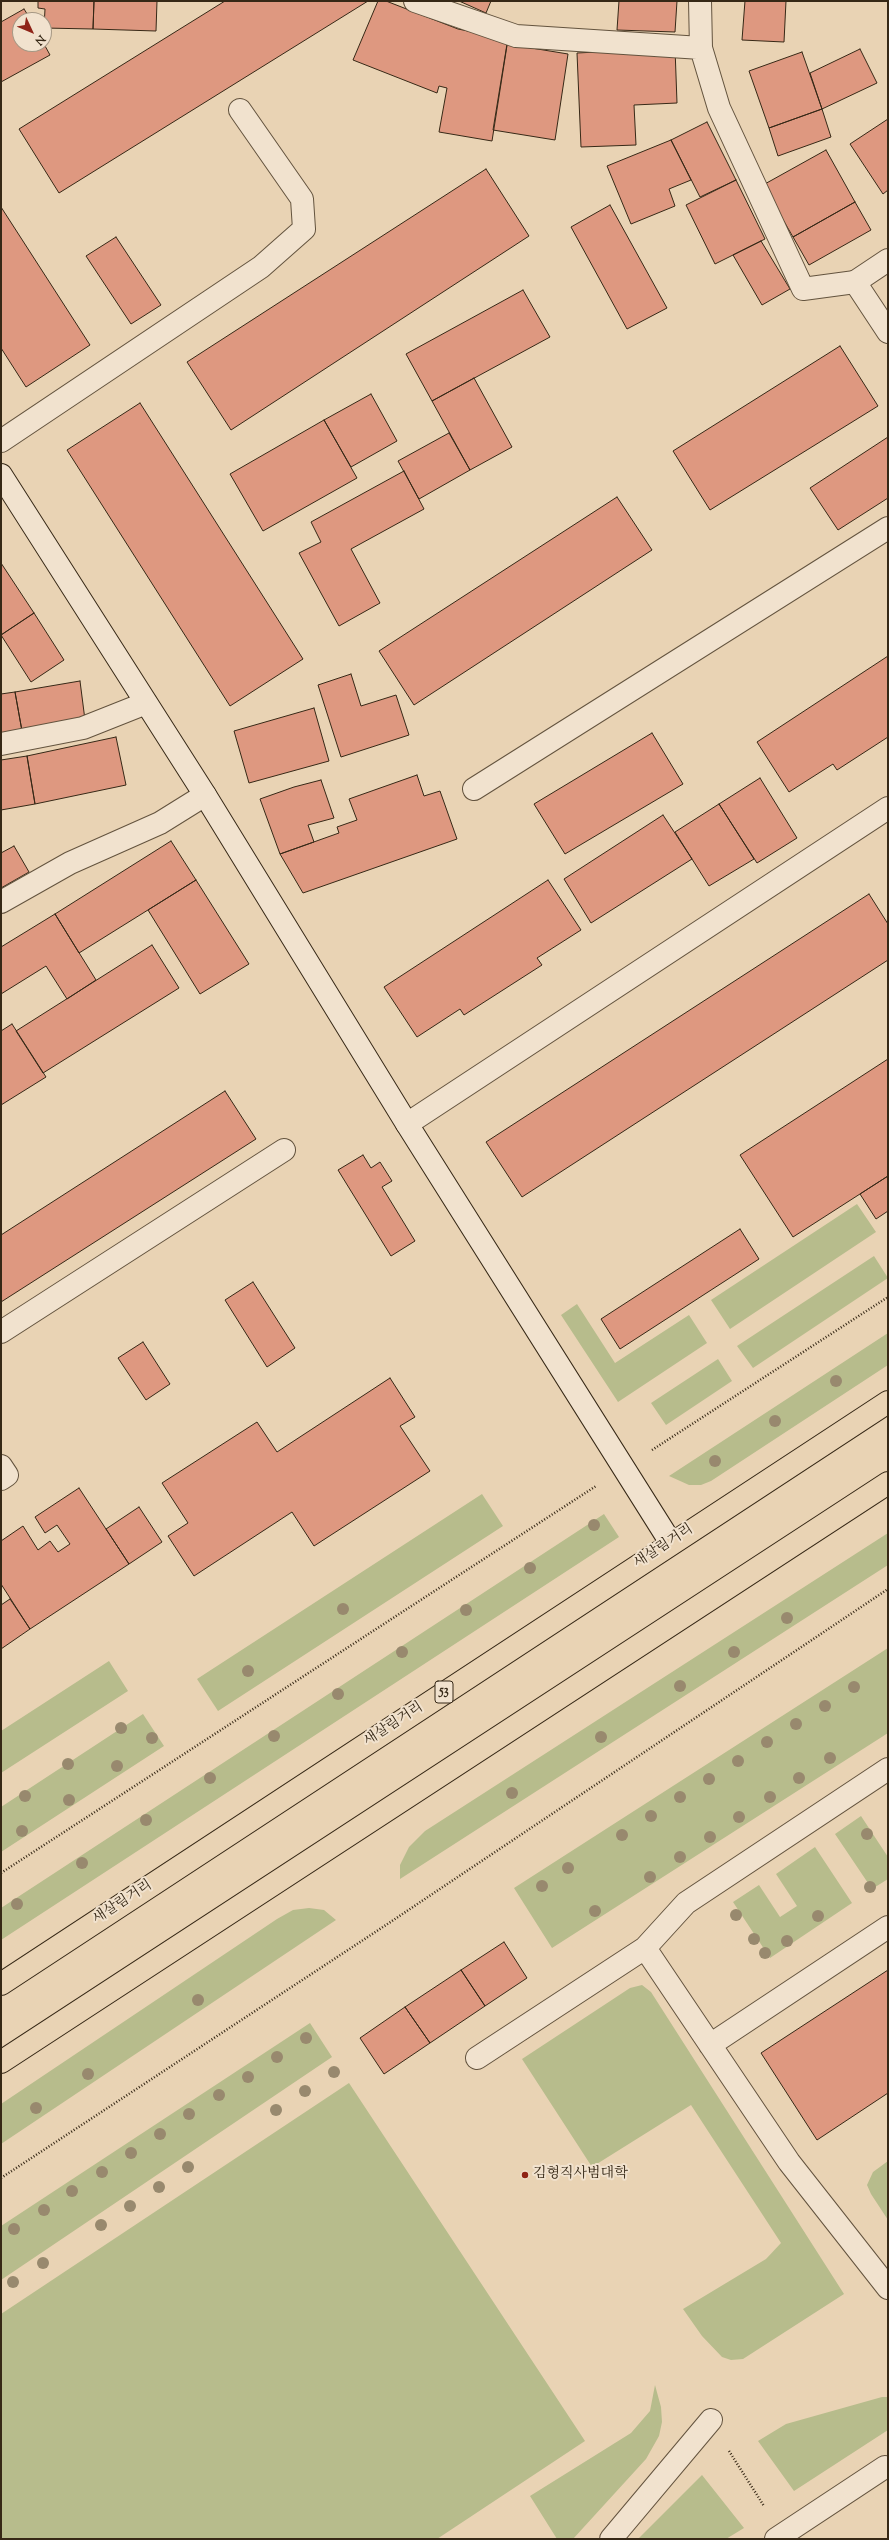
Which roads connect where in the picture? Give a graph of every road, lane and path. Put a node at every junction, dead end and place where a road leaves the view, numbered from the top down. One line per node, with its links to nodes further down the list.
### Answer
1 (415, 1): 3 (street)
2 (700, 1): 3 (street)
3 (701, 48): 6 (street)
4 (240, 110): 8 (street)
5 (888, 260): 6 (street)
6 (856, 282): 7 (street)
7 (888, 332)
8 (1, 441)
9 (1, 476): 11 (street)
10 (888, 528): 13 (street)
11 (146, 703): 12 (street); 14 (street)
12 (1, 744)
13 (474, 789)
14 (205, 794): 16 (street); 17 (street)
15 (888, 808): 17 (street)
16 (1, 902)
17 (407, 1124): 23 (street)
18 (284, 1150): 20 (street)
19 (888, 1297): 23 (path)
20 (1, 1332)
21 (888, 1402): 26 (main road, 새살림거리 / 53)
22 (1, 1466): 24 (street)
23 (623, 1468): 26 (street); 29 (path)
24 (1, 1479)
25 (888, 1483): 35 (main road)
26 (671, 1542): 32 (main road, 새살림거리 / 53)
27 (888, 1589): 36 (path)
28 (886, 1774): 31 (street)
29 (1, 1873)
30 (888, 1927): 33 (street)
31 (645, 1948): 33 (street); 34 (street)
32 (1, 1984)
33 (710, 2045): 37 (street)
34 (477, 2058)
35 (1, 2062)
36 (1, 2178)
37 (888, 2288)
38 (711, 2420): 42 (street)
39 (734, 2459): 41 (path)
40 (885, 2467): 43 (street)
41 (765, 2508)
42 (611, 2539)
43 (776, 2539)

